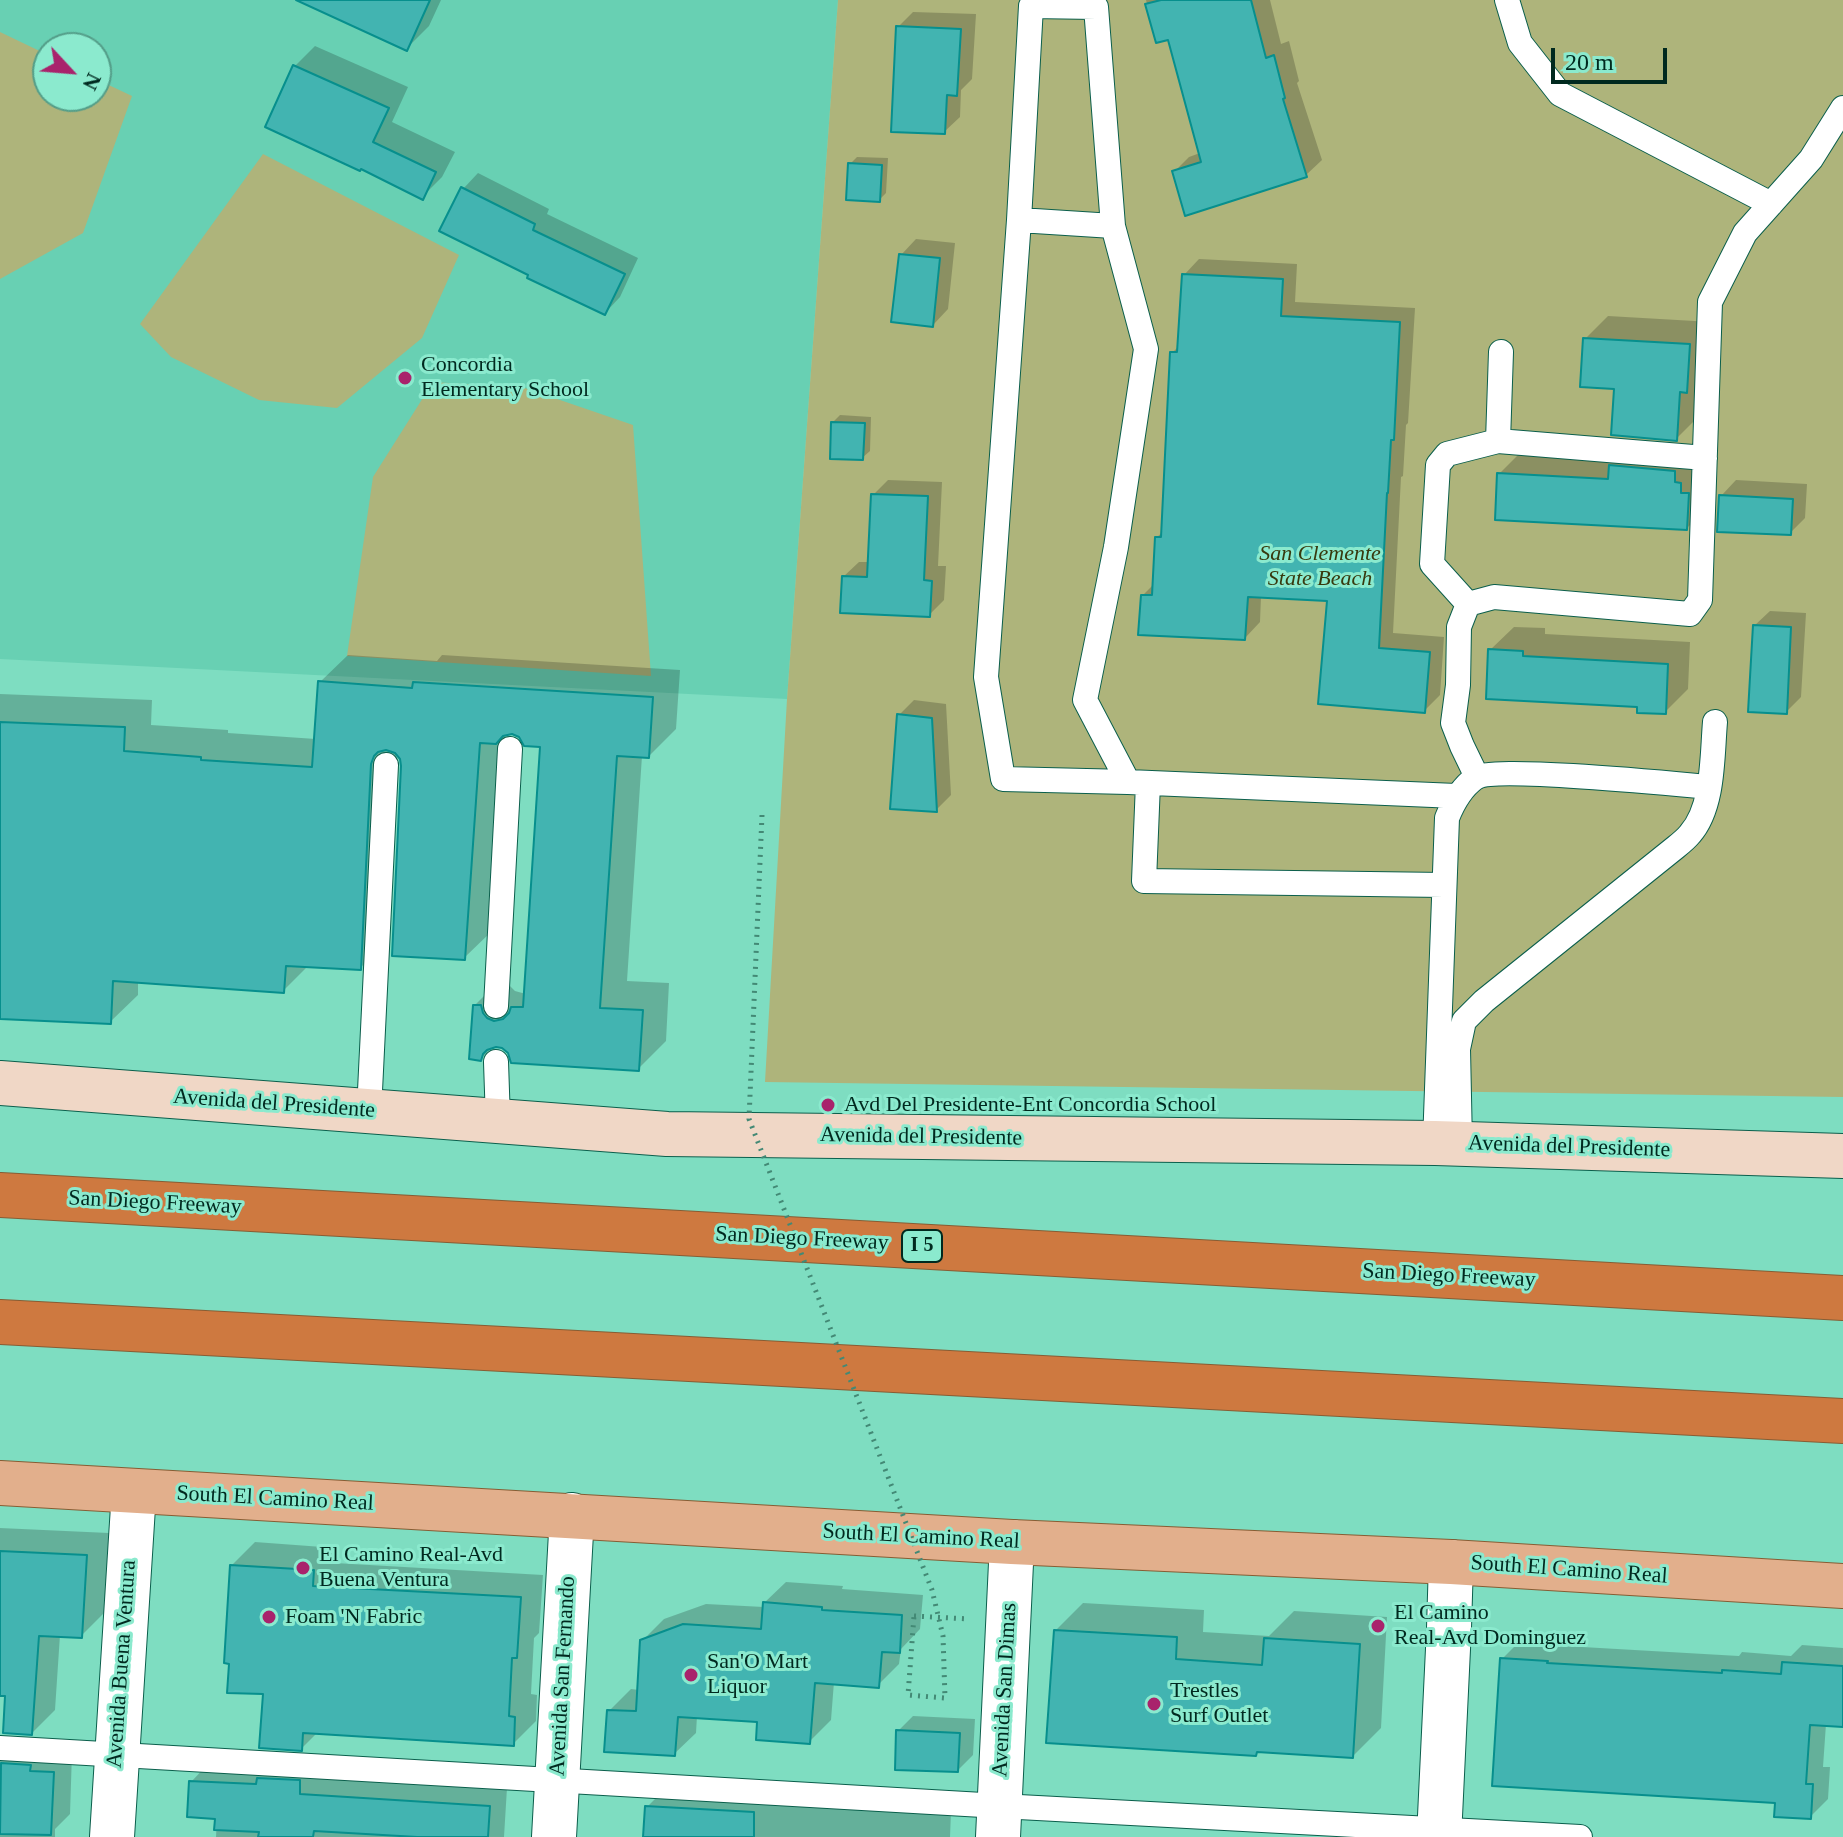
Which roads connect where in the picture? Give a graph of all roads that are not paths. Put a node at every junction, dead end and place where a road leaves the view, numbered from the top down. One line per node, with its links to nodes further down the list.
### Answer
1 (1507, 0): 3 (lane)
2 (1843, 108): 3 (lane)
3 (1771, 204): 8 (lane)
4 (1019, 220): 5 (lane); 5 (lane); 14 (lane)
5 (1113, 226): 14 (lane)
6 (1501, 352): 7 (lane)
7 (1498, 441): 8 (lane); 9 (lane)
8 (1705, 458): 9 (lane)
9 (1468, 604): 13 (lane)
10 (1715, 722): 15 (lane)
11 (510, 749): 18 (lane)
12 (386, 765): 21 (lane)
13 (1477, 777): 15 (lane); 16 (lane)
14 (1138, 782): 16 (lane); 17 (lane)
15 (1709, 787): 23 (lane)
16 (1456, 796): 17 (lane)
17 (1444, 885): 23 (lane)
18 (496, 1006)
19 (496, 1062): 22 (lane)
20 (0, 1083): 21 (street, Avenida del Presidente)
21 (369, 1111): 22 (street, Avenida del Presidente)
22 (498, 1121): 23 (street, Avenida del Presidente)
23 (1447, 1144): 24 (street, Avenida del Presidente)
24 (1843, 1156)
25 (0, 1195): 26 (highway, San Diego Freeway / I 5)
26 (1843, 1298)
27 (0, 1322): 28 (highway)
28 (1843, 1421)
29 (0, 1483): 30 (main road, South El Camino Real)
30 (134, 1491): 31 (main road, South El Camino Real); 36 (street, Avenida Buena Ventura)
31 (572, 1515): 32 (main road, South El Camino Real); 37 (street, Avenida San Fernando)
32 (1012, 1542): 33 (main road, South El Camino Real); 38 (street, Avenida San Dimas)
33 (1451, 1562): 34 (main road, South El Camino Real); 39 (street)
34 (1843, 1586)
35 (0, 1748): 36 (lane)
36 (116, 1755): 37 (lane); 40 (street, Avenida Buena Ventura)
37 (557, 1781): 38 (lane); 41 (street, Avenida San Fernando)
38 (999, 1822): 39 (lane)
39 (1439, 1834): 42 (lane)
40 (112, 1837)
41 (554, 1837)
42 (1580, 1837)

